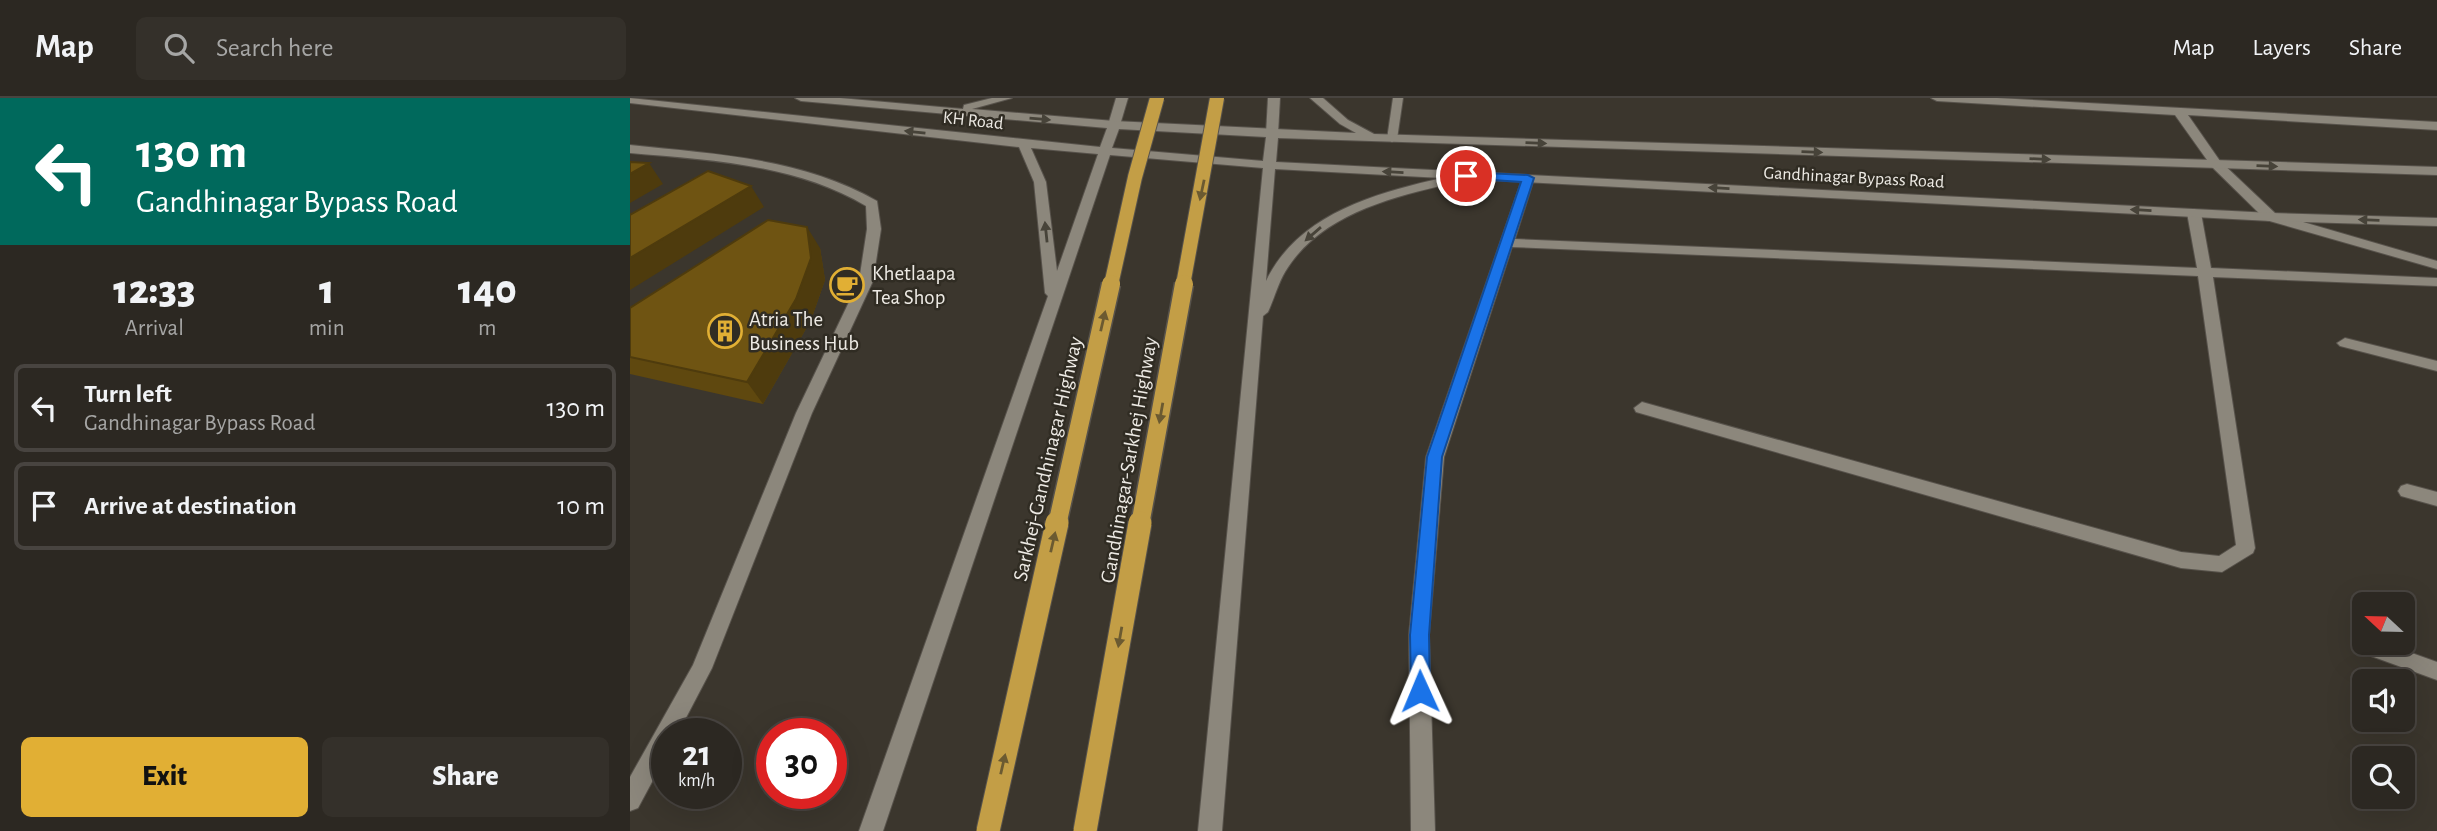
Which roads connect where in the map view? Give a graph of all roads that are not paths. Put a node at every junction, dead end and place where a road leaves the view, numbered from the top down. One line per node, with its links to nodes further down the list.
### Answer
1 (801, 98): 11 (main road, KH Road)
2 (1006, 98): 11 (main road)
3 (1122, 98): 13 (main road)
4 (1157, 98): 44 (highway, Sarkhej-Gandhinagar Highway, one-way to 4, bridge)
5 (1217, 98): 45 (highway, Gandhinagar-Sarkhej Highway, one-way to 45, bridge)
6 (1274, 98): 15 (main road)
7 (1316, 98): 16 (main road)
8 (1398, 98): 17 (lane)
9 (1937, 98): 12 (main road)
10 (630, 100): 18 (main road, KH Road, one-way to 10)
11 (951, 111): 13 (main road, KH Road, one-way to 13)
12 (2180, 113): 14 (main road); 21 (main road)
13 (1114, 125): 15 (main road, KH Road); 20 (main road)
14 (2437, 126)
15 (1272, 134): 16 (main road, Gandhinagar Bypass Road); 22 (main road)
16 (1374, 138): 17 (main road, Gandhinagar Bypass Road)
17 (1392, 139): 21 (main road, Gandhinagar Bypass Road, one-way to 21)
18 (1023, 144): 20 (main road, KH Road); 33 (main road, one-way to 18)
19 (630, 149): 42 (main road)
20 (1104, 152): 22 (main road, KH Road); 33 (main road)
21 (2216, 164): 23 (main road, Gandhinagar Bypass Road, one-way to 23); 27 (main road)
22 (1269, 165): 24 (main road, Gandhinagar Bypass Road, one-way to 22); 34 (main road)
23 (2437, 171)
24 (1466, 176): 25 (main road, Gandhinagar Bypass Road); 34 (main road, one-way to 34)
25 (1528, 178): 26 (main road, Gandhinagar Bypass Road, one-way to 25); 29 (main road)
26 (2194, 213): 27 (main road, Gandhinagar Bypass Road); 31 (main road)
27 (2271, 216): 28 (main road, Gandhinagar Bypass Road, one-way to 27); 30 (main road)
28 (2437, 222)
29 (1506, 243): 31 (main road); 47 (main road)
30 (2437, 265)
31 (2205, 275): 32 (main road); 37 (main road)
32 (2437, 282)
33 (1053, 300): 43 (main road)
34 (1256, 324): 46 (main road)
35 (2345, 343): 36 (main road)
36 (2437, 366)
37 (1642, 408)
38 (2407, 491): 39 (main road)
39 (2437, 499)
40 (2392, 655): 41 (main road)
41 (2437, 671)
42 (630, 800)
43 (871, 831)
44 (988, 831)
45 (1085, 831)
46 (1210, 831)
47 (1423, 831)

